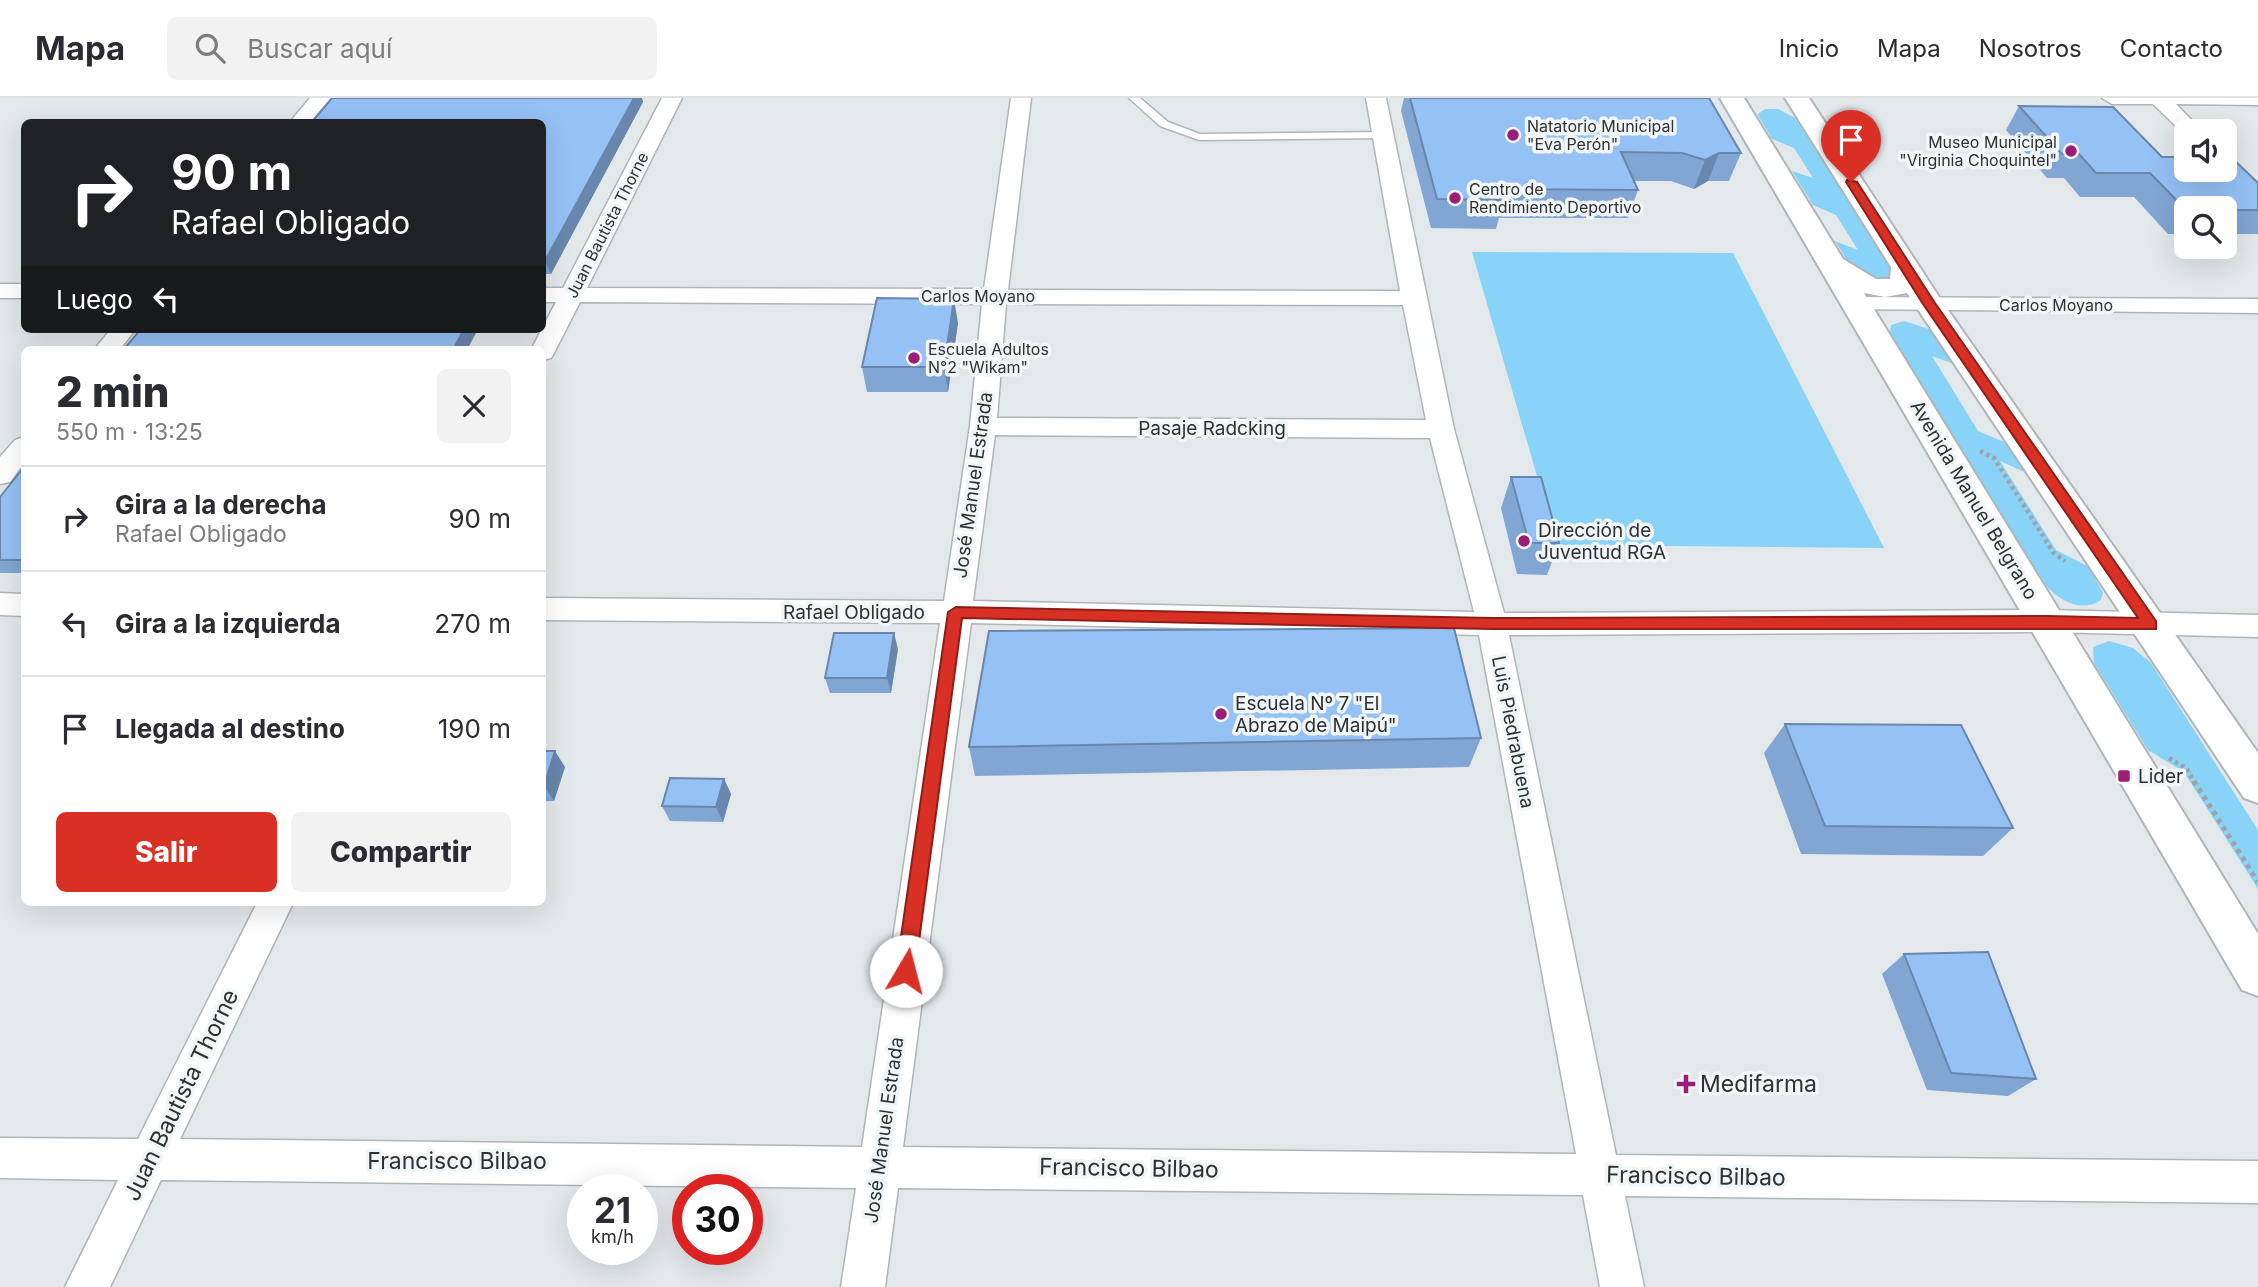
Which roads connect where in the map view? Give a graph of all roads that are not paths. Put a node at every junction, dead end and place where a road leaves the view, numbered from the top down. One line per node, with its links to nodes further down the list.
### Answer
1 (321, 98): 11 (street)
2 (672, 98): 19 (street, Juan Bautista Thorne)
3 (1021, 98): 20 (street, José Manuel Estrada)
4 (1133, 98): 13 (lane)
5 (1376, 98): 13 (street, Luis Piedrabuena)
6 (1732, 98): 14 (main road, Avenida Manuel Belgrano)
7 (1797, 98): 15 (main road)
8 (2112, 98): 9 (street)
9 (2158, 98): 10 (street); 12 (street)
10 (2258, 99)
11 (303, 119)
12 (2180, 119)
13 (1382, 135): 21 (street, Luis Piedrabuena)
14 (1832, 264): 15 (main road); 22 (main road, Avenida Manuel Belgrano)
15 (1905, 267): 23 (main road)
16 (0, 291): 17 (street)
17 (21, 291)
18 (546, 295): 19 (street, Carlos Moyano)
19 (570, 295): 20 (street, Carlos Moyano); 25 (street, Juan Bautista Thorne)
20 (995, 296): 21 (street, Carlos Moyano); 26 (street, José Manuel Estrada)
21 (1413, 298): 27 (street, Luis Piedrabuena)
22 (1855, 304): 23 (street, Carlos Moyano); 34 (main road, Avenida Manuel Belgrano)
23 (1929, 304): 24 (street, Carlos Moyano); 36 (main road)
24 (2258, 306)
25 (545, 346)
26 (983, 426): 27 (street, Pasaje Radcking); 33 (street, José Manuel Estrada)
27 (1441, 429): 35 (street, Luis Piedrabuena)
28 (21, 450): 29 (street)
29 (0, 475)
30 (0, 604): 31 (street)
31 (21, 605)
32 (546, 609): 33 (street, Rafael Obligado)
33 (956, 612): 35 (street, Rafael Obligado); 43 (street, José Manuel Estrada)
34 (2047, 621): 35 (street, Rafael Obligado); 36 (street, Rafael Obligado); 40 (main road, Avenida Manuel Belgrano)
35 (1492, 624): 44 (street, Luis Piedrabuena)
36 (2151, 625): 37 (street, Rafael Obligado); 38 (main road)
37 (2258, 626)
38 (2258, 786)
39 (274, 906): 42 (street, Juan Bautista Thorne)
40 (2258, 975)
41 (0, 1158): 42 (street, Francisco Bilbao)
42 (151, 1159): 43 (street, Francisco Bilbao); 46 (street, Juan Bautista Thorne)
43 (879, 1165): 44 (street, Francisco Bilbao); 47 (street, José Manuel Estrada)
44 (1597, 1175): 45 (street, Francisco Bilbao); 48 (street, Luis Piedrabuena)
45 (2258, 1182)
46 (87, 1287)
47 (863, 1287)
48 (1622, 1287)

